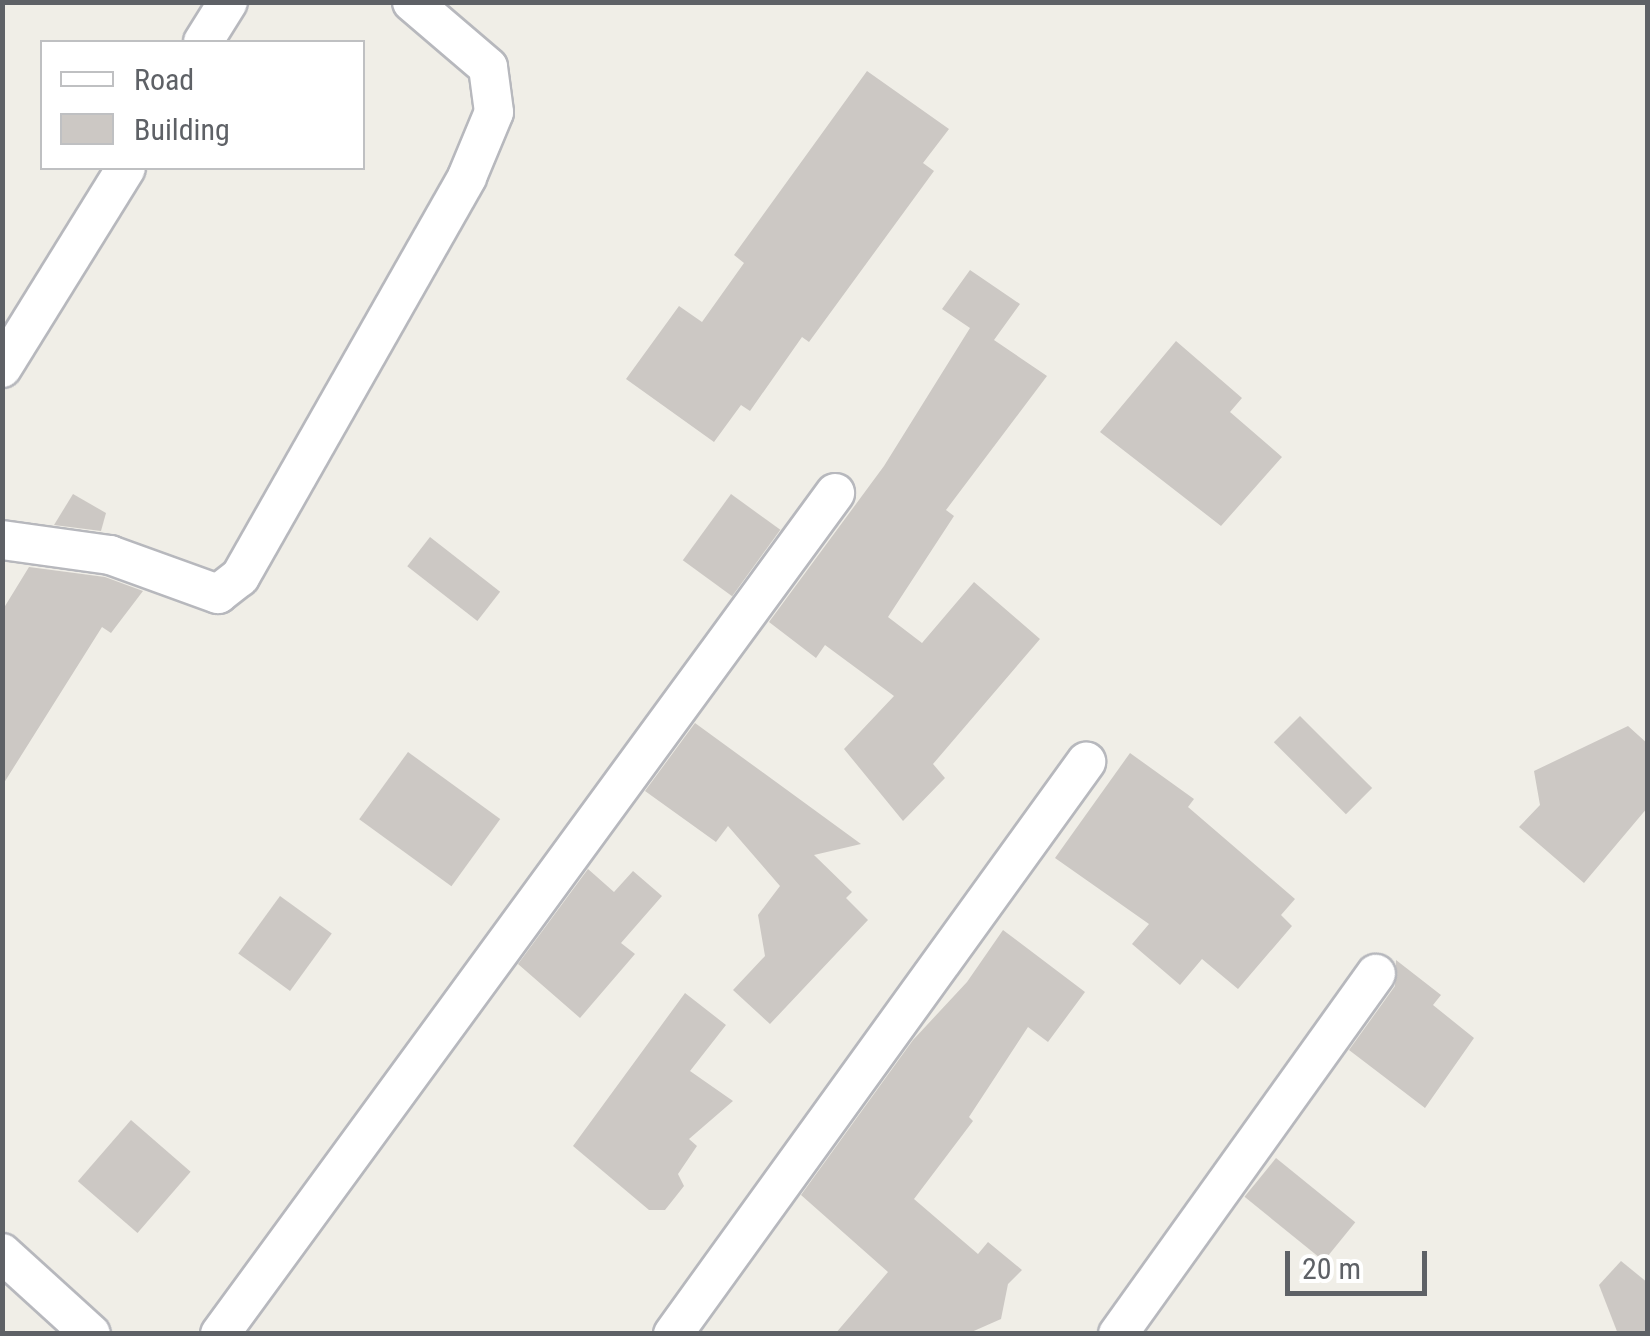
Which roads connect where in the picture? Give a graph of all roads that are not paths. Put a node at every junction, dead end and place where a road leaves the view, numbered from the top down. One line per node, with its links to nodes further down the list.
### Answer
1 (228, 2): 3 (street)
2 (412, 2): 7 (street)
3 (204, 40)
4 (125, 170): 5 (street)
5 (2, 368)
6 (834, 493): 12 (street)
7 (2, 540)
8 (1086, 762): 13 (street)
9 (1376, 974): 14 (street)
10 (2, 1253): 11 (street)
11 (91, 1334)
12 (220, 1334)
13 (673, 1334)
14 (1118, 1334)

